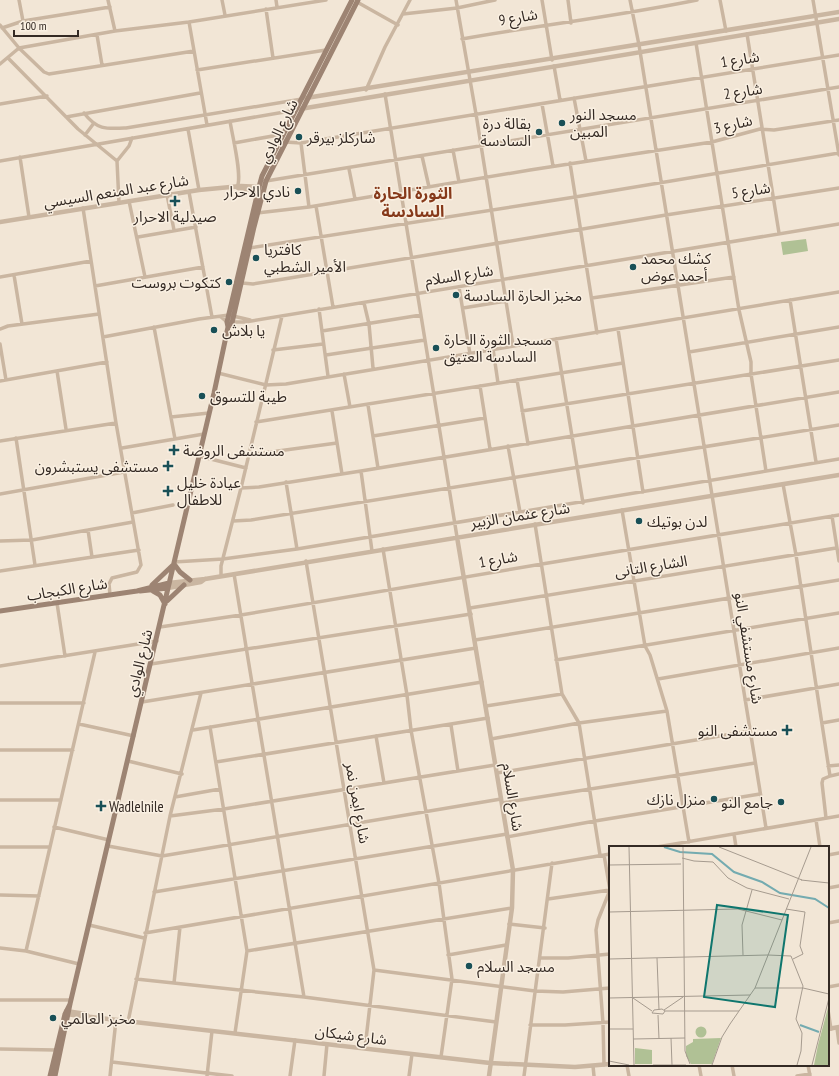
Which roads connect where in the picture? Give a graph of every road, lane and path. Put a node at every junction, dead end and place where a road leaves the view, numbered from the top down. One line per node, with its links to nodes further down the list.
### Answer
1 (19, 0): 26 (street)
2 (108, 0): 16 (street)
3 (222, 0): 23 (street)
4 (276, 0): 17 (street)
5 (326, 0): 17 (street)
6 (353, 0): 31 (street); 41 (main road, شارع الوادي); 64 (main road, شارع الوادي)
7 (410, 0): 22 (street)
8 (456, 0): 18 (street)
9 (495, 0): 18 (street)
10 (542, 0): 30 (street)
11 (568, 0): 29 (street)
12 (630, 0): 21 (street, شارع مستشفي النو)
13 (697, 0): 21 (street, شارع 9)
14 (720, 0): 33 (street)
15 (813, 0): 24 (street)
16 (110, 7): 26 (street); 34 (street)
17 (277, 8): 19 (street)
18 (457, 8): 22 (street); 37 (street)
19 (266, 9): 23 (street); 47 (street)
20 (839, 12): 24 (street)
21 (632, 13): 29 (street, شارع 9); 39 (street, شارع مستشفي النو)
22 (403, 14): 31 (street)
23 (225, 15): 27 (street)
24 (816, 16): 28 (street); 33 (street)
25 (839, 19): 28 (street)
26 (23, 21): 32 (street)
27 (189, 22): 34 (street); 42 (street)
28 (817, 22): 35 (street); 45 (street)
29 (571, 23): 30 (street, شارع 9)
30 (547, 24): 37 (street, شارع 9); 48 (street)
31 (398, 25): 60 (street)
32 (1, 26): 40 (street)
33 (726, 31): 39 (street)
34 (115, 32): 36 (street)
35 (748, 34): 38 (street); 52 (street)
36 (97, 35): 40 (street); 50 (street)
37 (462, 39): 54 (street)
38 (696, 43): 43 (street); 55 (street)
39 (639, 45): 43 (street, شارع مستشفي النو); 48 (street)
40 (19, 48): 46 (street); 50 (street)
41 (327, 50): 47 (street); 64 (main road, شارع الوادي)
42 (194, 51): 50 (street); 53 (street)
43 (640, 52): 51 (street); 57 (street, شارع مستشفي النو)
44 (839, 54): 45 (street, شارع 1)
45 (824, 57): 52 (street, شارع 1); 59 (street)
46 (8, 58): 49 (street); 63 (street)
47 (273, 58): 53 (street)
48 (552, 60): 54 (street)
49 (0, 64)
50 (102, 65)
51 (554, 66): 56 (street); 66 (street)
52 (752, 69): 55 (street, شارع 1); 67 (street)
53 (197, 70): 61 (street)
54 (469, 73): 56 (street); 60 (street)
55 (701, 76): 57 (street, شارع 1); 70 (street)
56 (470, 80): 62 (street); 73 (street)
57 (646, 86): 65 (street, شارع 1); 76 (street, شارع مستشفي النو)
58 (839, 87): 59 (street, شارع 2)
59 (828, 88): 67 (street, شارع 2); 79 (street)
60 (366, 90): 64 (street)
61 (200, 93): 72 (street); 74 (street)
62 (385, 94): 71 (street); 84 (street)
63 (47, 96): 68 (street); 75 (street)
64 (305, 98): 71 (main road, شارع الوادي); 74 (street)
65 (574, 98): 66 (street, شارع 1); 85 (street)
66 (560, 100): 69 (street, شارع 1)
67 (757, 101): 70 (street, شارع 2); 86 (street)
68 (0, 104)
69 (542, 104): 73 (street, شارع 1); 90 (street)
70 (706, 109): 76 (street, شارع 2); 93 (street)
71 (299, 110): 78 (street); 88 (main road, شارع الوادي); 92 (main road, شارع الوادي)
72 (84, 113): 75 (street); 81 (street)
73 (476, 114): 84 (street, شارع 1); 97 (street)
74 (205, 115): 80 (street); 82 (street)
75 (66, 117): 89 (street)
76 (651, 118): 85 (street, شارع 2); 99 (street, شارع مستشفي النو)
77 (839, 120): 79 (street, شارع 3)
78 (230, 121): 82 (street); 94 (street)
79 (833, 121): 86 (street, شارع 3); 100 (street)
80 (164, 122): 81 (street); 87 (street)
81 (94, 124): 89 (street)
82 (207, 125): 83 (street)
83 (188, 128): 87 (street); 121 (street)
84 (389, 128): 95 (street, شارع 1); 103 (street)
85 (581, 130): 90 (street, شارع 2); 106 (street)
86 (763, 131): 93 (street, شارع 3); 108 (street)
87 (166, 132): 91 (street)
88 (284, 134): 94 (street); 120 (main road, شارع الوادي)
89 (85, 135): 96 (street)
90 (546, 135): 97 (street, شارع 2); 109 (street)
91 (132, 138): 96 (street); 105 (street)
92 (285, 142): 95 (street, شارع 1); 114 (main road, شارع الوادي)
93 (712, 142): 99 (street, شارع 3); 111 (street)
94 (234, 143): 117 (street)
95 (301, 143): 112 (street)
96 (96, 144): 102 (street); 105 (street)
97 (481, 146): 98 (street, شارع 2); 113 (street)
98 (453, 150): 101 (street, شارع 2); 115 (street)
99 (656, 150): 106 (street, شارع 3); 116 (street, شارع مستشفي النو)
100 (839, 154): 108 (street)
101 (422, 156): 103 (street, شارع 2); 118 (street)
102 (20, 157): 104 (street); 137 (street)
103 (395, 160): 110 (street, شارع 2); 122 (street)
104 (0, 161)
105 (117, 161): 129 (street)
106 (586, 161): 107 (street, شارع 3)
107 (570, 163): 109 (street, شارع 3); 125 (street)
108 (767, 164): 111 (street); 127 (street)
109 (553, 166): 113 (street, شارع 3)
110 (349, 169): 112 (street, شارع 2); 126 (street)
111 (717, 172): 116 (street); 132 (street)
112 (305, 175): 114 (street, شارع 2); 131 (street)
113 (486, 177): 115 (street, شارع 3); 134 (street)
114 (266, 182): 135 (main road, شارع الوادي)
115 (459, 182): 118 (street, شارع 3)
116 (661, 183): 125 (street); 136 (street, شارع مستشفي النو)
117 (237, 187): 120 (street, شارع عبد المنعم السيسي); 121 (street, شارع عبد المنعم السيسي)
118 (429, 187): 122 (street, شارع 3)
119 (839, 188): 127 (street, شارع 5)
120 (258, 189): 177 (main road, شارع الوادي)
121 (199, 190): 123 (street, شارع عبد المنعم السيسي)
122 (400, 191): 126 (street, شارع 3); 139 (street)
123 (189, 192): 124 (street, شارع عبد المنعم السيسي); 141 (street)
124 (167, 195): 128 (street, شارع عبد المنعم السيسي); 142 (street)
125 (575, 197): 134 (street); 143 (street)
126 (355, 199): 130 (street, شارع 3)
127 (774, 199): 132 (street, شارع 5); 144 (street)
128 (129, 201): 129 (street, شارع عبد المنعم السيسي); 145 (street)
129 (120, 203): 133 (street, شارع عبد المنعم السيسي)
130 (316, 206): 131 (street, شارع 3); 146 (street)
131 (310, 207): 135 (street, شارع 3)
132 (723, 207): 136 (street, شارع 5); 147 (street)
133 (83, 208): 137 (street, شارع عبد المنعم السيسي); 152 (street)
134 (491, 210): 139 (street); 148 (street)
135 (257, 213): 149 (main road, شارع الوادي)
136 (666, 215): 143 (street, شارع 5); 150 (street, شارع مستشفي النو)
137 (29, 217): 138 (street, شارع عبد المنعم السيسي)
138 (0, 222)
139 (406, 224): 146 (street); 151 (street)
140 (839, 224): 144 (street, شارع السلام)
141 (196, 226): 142 (street); 154 (street)
142 (174, 230): 145 (street)
143 (580, 230): 148 (street, شارع 5); 153 (street)
144 (779, 233): 147 (street, شارع السلام)
145 (138, 237): 158 (street)
146 (323, 238): 149 (street); 155 (street)
147 (727, 241): 150 (street, شارع السلام); 159 (street)
148 (497, 244): 151 (street, شارع 5); 160 (street)
149 (249, 248): 161 (main road, شارع الوادي)
150 (672, 250): 153 (street, شارع السلام); 162 (street, شارع مستشفي النو)
151 (411, 258): 155 (street, شارع 5); 166 (street)
152 (91, 261): 156 (street); 163 (street)
153 (587, 265): 160 (street, شارع السلام); 167 (street)
154 (203, 267): 158 (street); 179 (street)
155 (327, 272): 161 (street, شارع 5); 171 (street)
156 (14, 275): 157 (street); 183 (street)
157 (0, 277)
158 (145, 277): 163 (street)
159 (734, 277): 162 (street); 174 (street)
160 (503, 280): 164 (street, شارع السلام); 169 (street)
161 (242, 283): 177 (main road, شارع الوادي)
162 (678, 285): 167 (street); 181 (street, شارع مستشفي النو)
163 (95, 286): 175 (street)
164 (459, 287): 166 (street, شارع السلام); 172 (street)
165 (839, 292): 168 (street)
166 (417, 294): 170 (street, شارع السلام); 176 (street)
167 (592, 298): 191 (street)
168 (790, 300): 174 (street); 192 (street)
169 (506, 301): 172 (street); 199 (street)
170 (364, 302): 171 (street, شارع السلام); 185 (street)
171 (333, 307): 173 (street, شارع السلام)
172 (463, 308): 204 (street)
173 (319, 310): 178 (street, شارع السلام); 190 (street)
174 (739, 310): 181 (street); 196 (street)
175 (100, 314): 183 (street); 193 (street)
176 (421, 315): 185 (street); 195 (street)
177 (231, 316): 180 (street); 182 (street, شارع السلام); 184 (main road, شارع الوادي)
178 (282, 316): 182 (street, شارع السلام); 202 (street)
179 (212, 317): 180 (street); 187 (street)
180 (221, 317): 184 (street)
181 (683, 318): 189 (street); 203 (street, شارع مستشفي النو)
182 (250, 320): 184 (street, شارع السلام)
183 (22, 324): 188 (street)
184 (229, 324): 214 (main road, شارع الوادي)
185 (369, 324): 190 (street); 200 (street)
186 (839, 327): 192 (street)
187 (154, 328): 193 (street); 237 (street)
188 (0, 329)
189 (618, 329): 191 (street); 209 (street)
190 (322, 331): 198 (street)
191 (597, 333): 194 (street)
192 (796, 334): 196 (street); 210 (street)
193 (103, 337): 208 (street)
194 (556, 339): 199 (street); 213 (street)
195 (424, 340): 200 (street); 206 (street)
196 (746, 343): 203 (street); 216 (street)
197 (0, 344): 218 (street)
198 (323, 344): 202 (street); 205 (street)
199 (513, 345): 201 (street)
200 (372, 348): 205 (street); 211 (street)
201 (493, 349): 204 (street); 221 (street)
202 (273, 350): 223 (street)
203 (689, 352): 222 (street, شارع مستشفي النو)
204 (470, 354): 206 (street)
205 (326, 355): 217 (street)
206 (428, 360): 211 (street); 226 (street)
207 (839, 360): 210 (street)
208 (107, 362): 212 (street); 240 (street)
209 (623, 363): 213 (street); 227 (street)
210 (801, 366): 216 (street); 228 (street)
211 (373, 368): 215 (street)
212 (57, 371): 218 (street); 244 (street)
213 (562, 372): 219 (street); 229 (street)
214 (218, 373): 223 (street); 235 (main road, شارع الوادي)
215 (344, 374): 217 (street); 232 (street)
216 (751, 374): 222 (street); 231 (street)
217 (328, 376): 223 (street)
218 (6, 380): 220 (street)
219 (517, 380): 221 (street); 234 (street)
220 (0, 381)
221 (498, 383): 224 (street)
222 (694, 383): 227 (street); 236 (street, شارع مستشفي النو)
223 (266, 385): 239 (street)
224 (480, 386): 226 (street); 238 (street)
225 (839, 392): 228 (street)
226 (434, 393): 230 (street); 241 (street)
227 (628, 394): 229 (street); 243 (street)
228 (806, 397): 231 (street); 245 (street)
229 (567, 404): 234 (street); 248 (street)
230 (368, 405): 232 (street); 247 (street)
231 (756, 406): 236 (street); 249 (street)
232 (350, 408): 233 (street)
233 (332, 411): 239 (street); 253 (street)
234 (522, 411): 254 (street)
235 (209, 413): 237 (street); 246 (main road, شارع الوادي)
236 (699, 415): 243 (street); 256 (street, شارع مستشفي النو)
237 (171, 417): 251 (street)
238 (485, 418): 241 (street); 258 (street)
239 (256, 422): 259 (street)
240 (116, 423): 244 (street); 257 (street)
241 (439, 425): 247 (street); 261 (street)
242 (839, 425): 245 (street)
243 (633, 426): 248 (street); 262 (street)
244 (66, 429): 250 (street)
245 (812, 429): 249 (street); 264 (street)
246 (204, 434): 251 (street); 260 (main road, شارع الوادي)
247 (374, 436): 266 (street)
248 (572, 436): 254 (street); 267 (street)
249 (761, 437): 256 (street); 269 (street)
250 (16, 438): 252 (street); 279 (street)
251 (176, 439): 257 (street)
252 (0, 441)
253 (337, 443): 259 (street); 271 (street)
254 (528, 444): 255 (street)
255 (508, 446): 258 (street); 273 (street)
256 (704, 447): 262 (street); 274 (street, شارع مستشفي النو)
257 (122, 448): 270 (street)
258 (490, 449): 261 (street)
259 (249, 455): 265 (street)
260 (199, 456): 265 (street); 314 (main road, شارع الوادي)
261 (444, 457): 266 (street); 278 (street)
262 (638, 458): 267 (street); 280 (street)
263 (839, 459): 264 (street)
264 (816, 462): 269 (street)
265 (246, 468): 277 (street)
266 (378, 468): 268 (street)
267 (577, 468): 273 (street); 284 (street)
268 (360, 471): 271 (street); 283 (street)
269 (766, 471): 274 (street)
270 (124, 472): 279 (street); 288 (street)
271 (342, 474): 275 (street)
272 (839, 475): 276 (street, شارع عثمان الزبير)
273 (514, 478): 278 (street); 287 (street)
274 (710, 481): 280 (street); 282 (street, شارع مستشفي النو)
275 (286, 482): 277 (street); 289 (street)
276 (784, 484): 282 (street, شارع عثمان الزبير); 295 (street)
277 (241, 488): 292 (street)
278 (449, 488): 283 (street); 294 (street)
279 (25, 491): 281 (street); 301 (street)
280 (643, 492): 284 (street)
281 (0, 494)
282 (712, 496): 286 (street, شارع عثمان الزبير); 298 (street, شارع مستشفي النو)
283 (365, 502): 289 (street); 299 (street)
284 (583, 503): 287 (street)
285 (173, 505): 288 (street)
286 (622, 510): 296 (street, شارع عثمان الزبير); 306 (street)
287 (520, 512): 294 (street)
288 (132, 513): 293 (street)
289 (292, 514): 292 (street); 304 (street)
290 (839, 515): 291 (street, شارع 1)
291 (832, 516): 295 (street, شارع 1); 303 (street)
292 (232, 521): 311 (street)
293 (133, 522): 297 (street); 307 (street)
294 (454, 522): 299 (street); 300 (street)
295 (791, 523): 298 (street, شارع 1); 309 (street)
296 (535, 524): 300 (street, شارع عثمان الزبير); 315 (street)
297 (88, 530): 301 (street); 310 (street)
298 (718, 535): 306 (street, شارع 1); 317 (street, شارع مستشفي النو)
299 (370, 537): 304 (street); 308 (street)
300 (457, 537): 305 (street, شارع عثمان الزبير); 321 (street, شارع السلام)
301 (32, 540): 302 (street); 316 (street)
302 (0, 541)
303 (836, 548): 309 (street, الشارع التانى); 312 (street)
304 (298, 549): 311 (street)
305 (383, 549): 308 (street, شارع عثمان الزبير); 330 (street)
306 (628, 549): 315 (street, شارع 1); 324 (street)
307 (139, 550): 310 (street); 331 (street)
308 (372, 551): 313 (street, شارع عثمان الزبير)
309 (796, 555): 317 (street, الشارع التانى); 328 (street)
310 (92, 557): 316 (street)
311 (223, 559): 314 (street); 320 (street)
312 (839, 561)
313 (306, 562): 319 (street, شارع عثمان الزبير); 334 (street, شارع ايمن نمر)
314 (174, 564): 323 (main road); 327 (main road, شارع الوادي); 329 (main road)
315 (542, 564): 321 (street, شارع 1); 332 (street)
316 (35, 565): 318 (street)
317 (723, 567): 324 (street, الشارع التانى); 333 (street, شارع مستشفي النو)
318 (0, 571)
319 (234, 574): 320 (street, شارع عثمان الزبير); 342 (street)
320 (221, 576): 322 (street, شارع عثمان الزبير)
321 (465, 577): 330 (street, شارع 1); 337 (street, شارع السلام)
322 (205, 579): 323 (street, شارع عثمان الزبير); 326 (street, شارع عثمان الزبير)
323 (190, 580): 327 (street, شارع عثمان الزبير)
324 (634, 580): 332 (street, الشارع التانى); 339 (street)
325 (839, 580): 328 (street)
326 (184, 585): 327 (street, شارع عثمان الزبير); 336 (main road)
327 (169, 586): 329 (main road, شارع الكبجاب); 336 (main road, شارع الوادي)
328 (801, 586): 333 (street); 343 (street)
329 (151, 588): 331 (main road, شارع الكبجاب); 336 (main road)
330 (390, 590): 334 (street, شارع 1); 344 (street)
331 (110, 595): 335 (main road, شارع الكبجاب)
332 (546, 595): 337 (street, الشارع التانى); 346 (street)
333 (728, 598): 339 (street); 347 (street, شارع مستشفي النو)
334 (314, 602): 342 (street, شارع 1); 348 (street, شارع ايمن نمر)
335 (58, 603): 338 (main road, شارع الكبجاب); 357 (street)
336 (166, 603): 345 (main road, شارع الوادي)
337 (470, 608): 341 (street, شارع السلام)
338 (0, 611)
339 (639, 612): 346 (street); 351 (street)
340 (839, 613): 343 (street)
341 (471, 614): 344 (street); 349 (street, شارع السلام)
342 (241, 615): 345 (street, شارع 1); 354 (street)
343 (806, 619): 347 (street); 356 (street)
344 (396, 625): 348 (street); 358 (street)
345 (160, 627): 350 (main road, شارع الوادي)
346 (552, 627): 349 (street); 359 (street)
347 (734, 631): 351 (street); 361 (street, شارع مستشفي النو)
348 (319, 637): 354 (street); 363 (street, شارع ايمن نمر)
349 (475, 640): 352 (street, شارع السلام)
350 (157, 641): 355 (street); 360 (main road, شارع الوادي)
351 (645, 646): 359 (street); 364 (street)
352 (476, 648): 358 (street); 365 (street, شارع السلام)
353 (839, 648): 356 (street)
354 (246, 650): 360 (street); 366 (street)
355 (95, 652): 357 (street); 375 (street)
356 (812, 652): 361 (street); 368 (street)
357 (65, 656): 362 (street)
358 (401, 659): 363 (street); 371 (street)
359 (556, 660): 370 (street)
360 (151, 664): 373 (main road, شارع الوادي)
361 (739, 665): 364 (street); 372 (street, شارع مستشفي النو)
362 (0, 666)
363 (325, 672): 366 (street); 377 (street, شارع ايمن نمر)
364 (658, 678): 378 (street)
365 (482, 682): 371 (street); 376 (street, شارع السلام)
366 (253, 684): 369 (street); 380 (street)
367 (839, 684): 368 (street)
368 (817, 687): 372 (street); 383 (street)
369 (201, 693): 373 (street); 387 (street)
370 (562, 694): 376 (street); 382 (street)
371 (407, 695): 377 (street); 388 (street)
372 (745, 700): 389 (street, شارع مستشفي النو)
373 (142, 702): 390 (main road, شارع الوادي)
374 (0, 703): 375 (street)
375 (84, 704): 384 (street)
376 (486, 706): 379 (street, شارع السلام)
377 (330, 707): 380 (street); 393 (street, شارع ايمن نمر)
378 (667, 711): 382 (street); 394 (street)
379 (488, 718): 385 (street); 392 (street, شارع السلام)
380 (259, 719): 386 (street); 397 (street)
381 (839, 720): 383 (street)
382 (579, 723): 392 (street); 398 (street)
383 (822, 723): 404 (street)
384 (79, 724): 390 (street); 396 (street)
385 (451, 725): 388 (street); 405 (street)
386 (210, 727): 387 (street); 400 (street)
387 (193, 730): 407 (street)
388 (411, 730): 391 (street); 411 (street)
389 (750, 731): 394 (street); 401 (street, شارع مستشفي النو)
390 (134, 736): 399 (main road, شارع الوادي)
391 (376, 736): 393 (street); 412 (street)
392 (491, 739): 402 (street, شارع السلام)
393 (336, 743): 397 (street); 414 (street, شارع ايمن نمر)
394 (673, 744): 398 (street); 409 (street)
395 (0, 750): 396 (street)
396 (73, 750): 419 (street)
397 (264, 754): 400 (street); 420 (street)
398 (585, 758): 406 (street); 415 (street)
399 (128, 761): 407 (street); 436 (main road, شارع الوادي)
400 (216, 762): 413 (street)
401 (755, 763): 409 (street); 416 (street, شارع مستشفي النو)
402 (495, 765): 405 (street); 406 (street, شارع السلام)
403 (839, 765): 404 (street)
404 (828, 766): 410 (street)
405 (458, 771): 411 (street)
406 (497, 773): 421 (street, شارع السلام)
407 (182, 774): 417 (street)
408 (839, 774): 410 (street)
409 (678, 775): 415 (street); 422 (street)
410 (830, 776): 427 (street)
411 (420, 777): 412 (street); 424 (street)
412 (384, 783): 414 (street)
413 (220, 789): 417 (street); 423 (street)
414 (344, 789): 420 (street); 430 (street, شارع ايمن نمر)
415 (590, 790): 421 (street); 429 (street)
416 (760, 794): 422 (street); 432 (street, شارع مستشفي النو)
417 (175, 797): 425 (street)
418 (0, 800): 419 (street)
419 (61, 800): 431 (street)
420 (273, 801): 423 (street); 434 (street)
421 (501, 801): 424 (street); 435 (street, شارع السلام)
422 (683, 806): 429 (street); 437 (street)
423 (224, 809): 425 (street); 438 (street)
424 (425, 811): 430 (street); 439 (street)
425 (170, 816): 450 (street)
426 (839, 816): 427 (street)
427 (826, 818): 428 (street)
428 (816, 820): 432 (street); 443 (street)
429 (595, 821): 435 (street); 448 (street)
430 (350, 824): 434 (street); 451 (street, شارع ايمن نمر)
431 (54, 827): 436 (street); 445 (street)
432 (766, 828): 433 (street)
433 (734, 834): 437 (street); 442 (street)
434 (278, 836): 438 (street); 454 (street)
435 (507, 836): 439 (street); 453 (street, شارع السلام)
436 (109, 840): 440 (main road, شارع الوادي)
437 (689, 842): 441 (street)
438 (230, 844): 450 (street); 455 (street)
439 (431, 845): 451 (street); 456 (street)
440 (108, 846): 450 (street); 474 (main road, شارع الوادي)
441 (667, 846)
442 (736, 846)
443 (820, 846)
444 (0, 847): 445 (street)
445 (50, 847): 465 (street)
446 (839, 853): 449 (street)
447 (609, 854): 448 (street)
448 (602, 855): 452 (street); 457 (street)
449 (829, 855)
450 (162, 856): 461 (street)
451 (355, 858): 454 (street); 464 (street, شارع ايمن نمر)
452 (552, 863): 453 (street); 466 (street)
453 (513, 870): 456 (street); 468 (street, شارع السلام)
454 (283, 871): 455 (street); 467 (street)
455 (236, 880): 461 (street); 469 (street)
456 (439, 883): 464 (street); 470 (street)
457 (609, 886)
458 (839, 886): 459 (street)
459 (829, 888)
460 (609, 890): 466 (street)
461 (154, 892): 477 (street)
462 (609, 892): 487 (street)
463 (0, 895): 465 (street)
464 (362, 895): 467 (street); 478 (street, شارع ايمن نمر)
465 (39, 896): 483 (street)
466 (548, 899): 476 (street)
467 (289, 907): 469 (street); 480 (street)
468 (512, 908): 470 (street); 473 (street, شارع السلام)
469 (242, 915): 475 (street); 484 (street)
470 (443, 919): 478 (street); 486 (street)
471 (839, 921): 472 (street)
472 (829, 923)
473 (509, 924): 476 (street); 481 (street, شارع السلام)
474 (89, 925): 479 (street); 489 (main road, شارع الوادي)
475 (180, 927): 477 (street); 493 (street)
476 (545, 928): 488 (street)
477 (145, 932): 479 (street)
478 (368, 932): 480 (street); 490 (street, شارع ايمن نمر)
479 (144, 938): 491 (street)
480 (296, 943): 484 (street); 501 (street)
481 (506, 945): 486 (street); 495 (street, شارع السلام)
482 (0, 948): 483 (street)
483 (26, 951): 489 (street)
484 (247, 951): 499 (street)
485 (609, 954): 487 (street)
486 (448, 955): 492 (street)
487 (598, 956): 488 (street); 498 (street)
488 (540, 958): 500 (street)
489 (80, 964): 503 (main road, شارع الوادي)
490 (374, 970): 492 (street); 504 (street, شارع ايمن نمر)
491 (136, 979): 493 (street); 508 (street)
492 (452, 979): 495 (street); 506 (street)
493 (174, 983): 499 (street)
494 (839, 985): 496 (street)
495 (501, 986): 500 (street); 509 (street, شارع السلام)
496 (829, 987)
497 (609, 988): 498 (street)
498 (600, 989): 500 (street); 511 (street)
499 (241, 990): 501 (street); 516 (street)
500 (535, 991): 512 (street)
501 (304, 997): 504 (street)
502 (0, 1000): 503 (street)
503 (70, 1002): 505 (main road, شارع الوادي)
504 (370, 1005): 506 (street); 520 (street, شارع ايمن نمر)
505 (67, 1013): 507 (street, شارع شيكان); 522 (main road, شارع الوادي); 537 (main road, شارع الوادي)
506 (447, 1015): 509 (street); 524 (street)
507 (116, 1020): 508 (street, شارع شيكان); 525 (street)
508 (128, 1022): 515 (street, شارع شيكان)
509 (496, 1022): 526 (street, شارع السلام)
510 (609, 1022): 511 (street)
511 (603, 1023): 512 (street); 529 (street)
512 (530, 1025): 528 (street)
513 (838, 1027): 514 (street); 518 (street)
514 (830, 1029)
515 (212, 1031): 516 (street, شارع شيكان); 534 (street)
516 (235, 1033): 517 (street, شارع شيكان)
517 (295, 1040): 519 (street, شارع شيكان); 540 (street)
518 (839, 1043)
519 (327, 1044): 520 (street, شارع شيكان); 541 (street)
520 (366, 1048): 523 (street, شارع شيكان)
521 (0, 1050): 522 (street)
522 (55, 1050): 536 (main road, شارع الوادي)
523 (412, 1054): 524 (street, شارع شيكان); 542 (street)
524 (441, 1057): 526 (street, شارع شيكان)
525 (112, 1062): 534 (street); 538 (street)
526 (490, 1063): 528 (street, شارع شيكان); 543 (street, شارع السلام)
527 (609, 1064): 529 (street, شارع شيكان)
528 (525, 1065): 530 (street, شارع شيكان); 544 (street)
529 (604, 1065): 530 (street, شارع شيكان)
530 (593, 1066): 545 (street)
531 (627, 1066): 546 (street)
532 (699, 1066): 547 (street)
533 (732, 1066): 548 (street)
534 (207, 1075): 539 (street)
535 (810, 1075): 549 (street)
536 (50, 1076)
537 (55, 1076)
538 (110, 1076)
539 (232, 1076)
540 (290, 1076)
541 (324, 1076)
542 (409, 1076)
543 (489, 1076)
544 (524, 1076)
545 (594, 1076)
546 (629, 1076)
547 (701, 1076)
548 (734, 1076)
549 (797, 1076)

